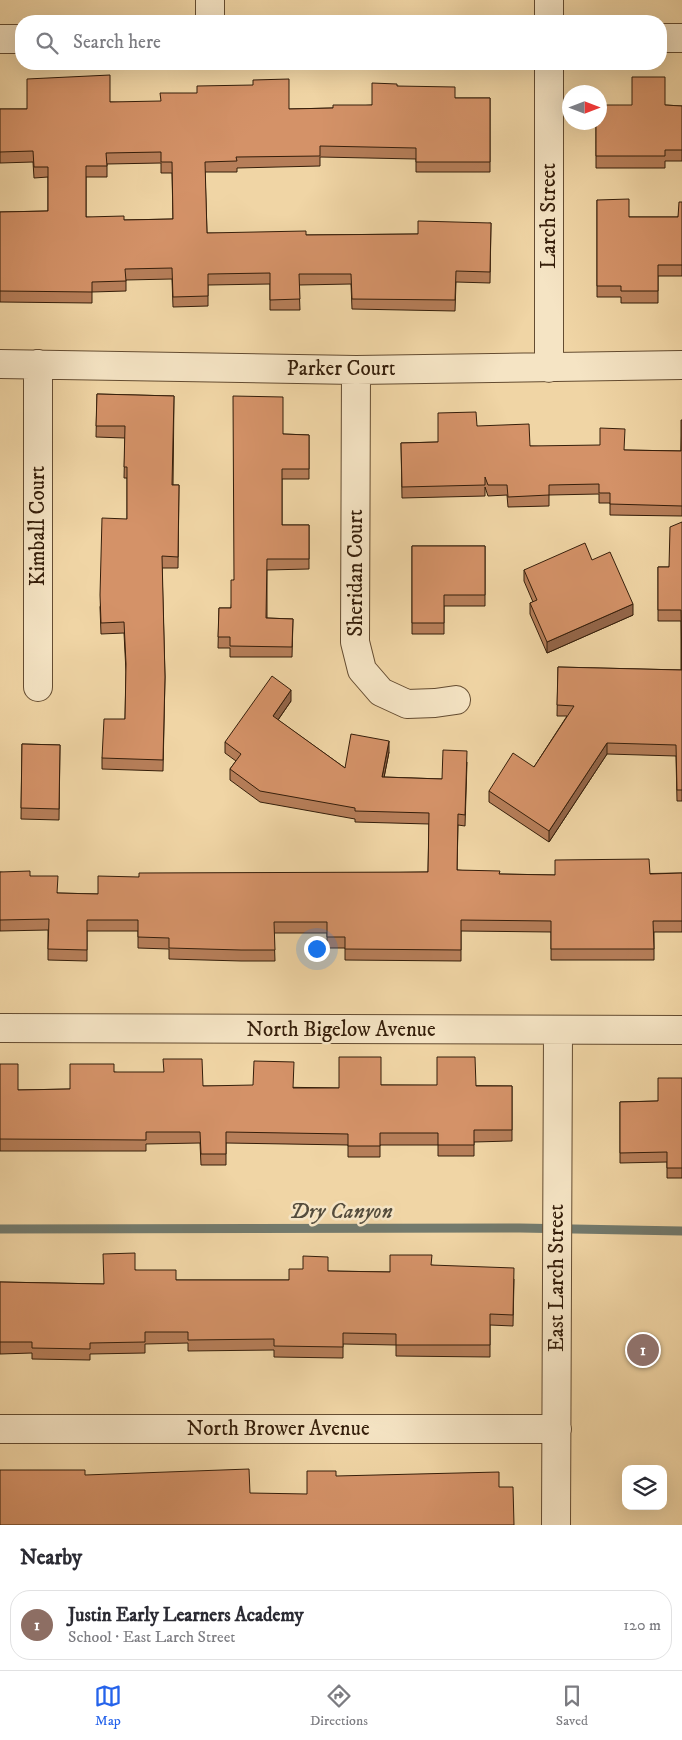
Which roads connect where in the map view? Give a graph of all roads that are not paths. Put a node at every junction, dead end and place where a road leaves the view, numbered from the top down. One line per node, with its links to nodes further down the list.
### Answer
1 (210, 0): 3 (street)
2 (548, 0): 4 (street)
3 (210, 15)
4 (548, 15)
5 (667, 38): 6 (street)
6 (682, 38)
7 (0, 39): 8 (street)
8 (15, 39)
9 (548, 70): 13 (street, Larch Street)
10 (0, 364): 11 (street, Parker Court)
11 (38, 364): 14 (street, Parker Court); 15 (street, Kimball Court)
12 (682, 366): 13 (street, Parker Court)
13 (548, 368): 14 (street, Parker Court)
14 (356, 370): 16 (street, Sheridan Court)
15 (38, 688)
16 (456, 700)
17 (0, 1028): 19 (street, North Bigelow Avenue)
18 (682, 1030): 19 (street, North Bigelow Avenue)
19 (558, 1031): 20 (street, East Larch Street)
20 (557, 1428): 21 (street, North Brower Avenue); 22 (street, East Larch Street)
21 (0, 1429)
22 (556, 1525)

